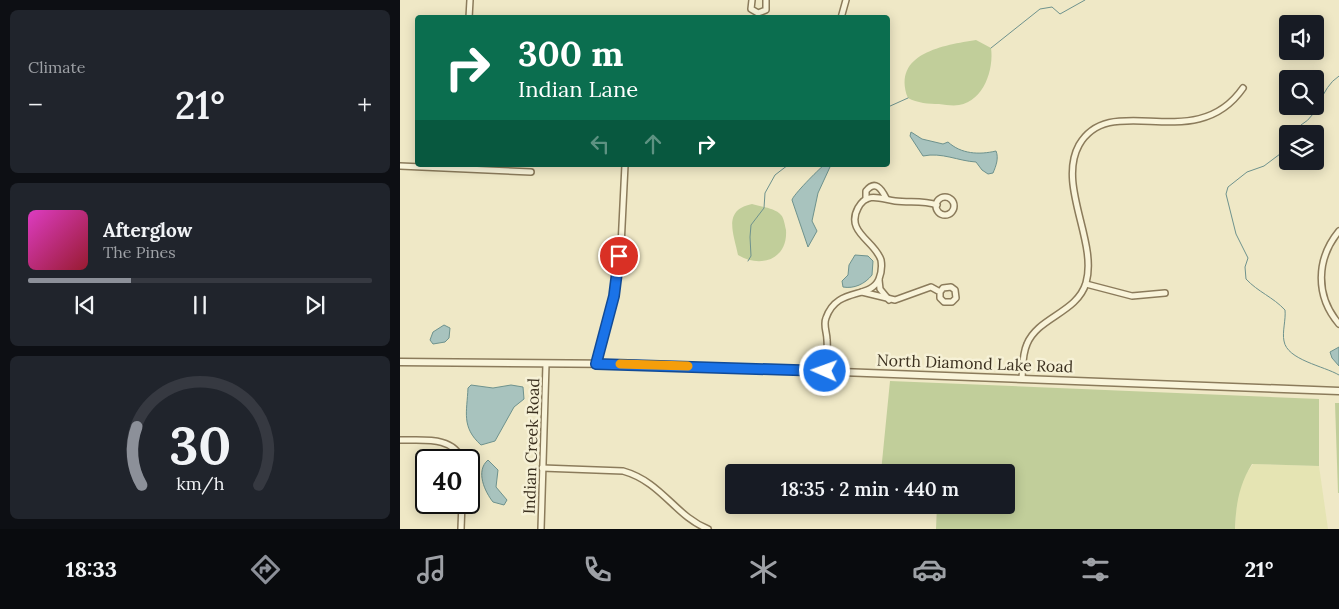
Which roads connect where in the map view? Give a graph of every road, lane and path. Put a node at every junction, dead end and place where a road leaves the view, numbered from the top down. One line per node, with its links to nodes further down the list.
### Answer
1 (470, 0): 5 (street)
2 (752, 0): 3 (street)
3 (766, 0)
4 (846, 0): 6 (street)
5 (469, 15)
6 (842, 15)
7 (1244, 88): 18 (street)
8 (400, 166): 9 (street)
9 (415, 166)
10 (463, 167): 12 (street)
11 (625, 167): 26 (street)
12 (530, 172)
13 (886, 198): 14 (street); 14 (street); 15 (street)
14 (866, 199): 17 (street)
15 (937, 205)
16 (1339, 231): 23 (street)
17 (878, 280): 19 (street); 22 (street)
18 (1086, 284): 21 (street); 28 (street)
19 (862, 292): 22 (street); 27 (street)
20 (940, 292): 22 (street)
21 (1165, 293)
22 (889, 300)
23 (1339, 324)
24 (400, 362): 25 (street, North Diamond Lake Road)
25 (546, 364): 26 (street, North Diamond Lake Road); 32 (street, Indian Creek Road)
26 (596, 364): 27 (street, North Diamond Lake Road)
27 (825, 371): 28 (street, North Diamond Lake Road)
28 (1022, 378): 29 (street, North Diamond Lake Road)
29 (1339, 391)
30 (400, 440): 31 (street)
31 (455, 449)
32 (542, 468): 35 (street, Indian Creek Road); 36 (street)
33 (461, 514): 34 (street)
34 (460, 529)
35 (541, 529)
36 (708, 529)

